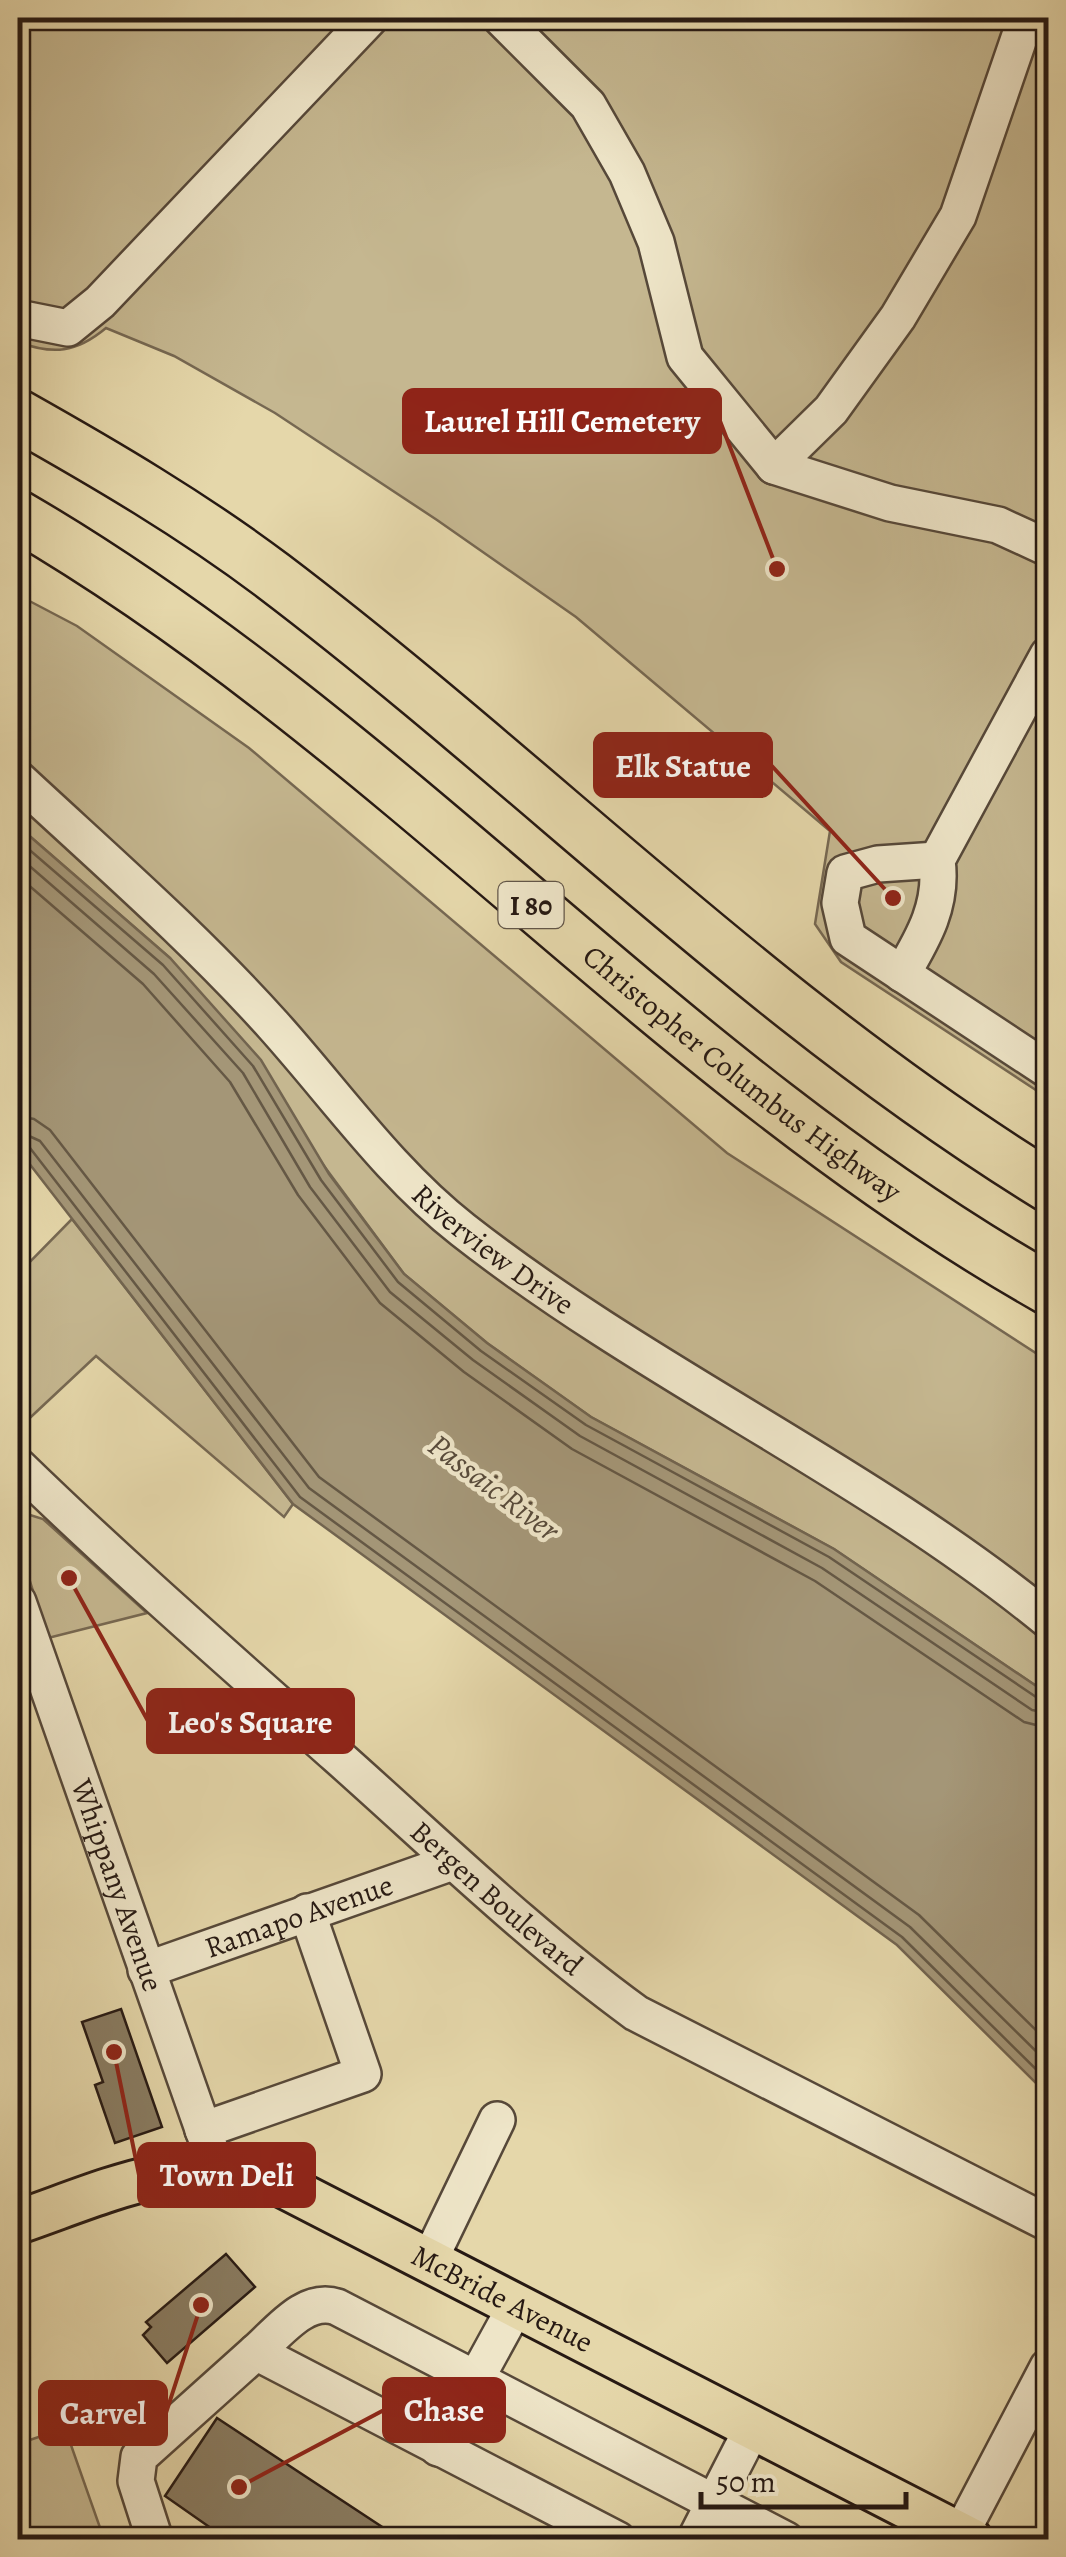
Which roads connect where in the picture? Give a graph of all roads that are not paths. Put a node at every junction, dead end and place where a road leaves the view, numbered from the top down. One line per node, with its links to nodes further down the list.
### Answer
1 (370, 18): 4 (street)
2 (501, 18): 6 (street)
3 (1026, 18): 6 (street)
4 (18, 318)
5 (18, 415): 14 (highway)
6 (774, 466): 8 (street)
7 (18, 516): 15 (highway, Christopher Columbus Highway / I 80)
8 (1048, 548)
9 (1048, 655): 11 (street)
10 (18, 778): 18 (street, Riverview Drive)
11 (937, 860): 12 (street); 12 (street)
12 (902, 974): 13 (street)
13 (1048, 1070)
14 (1048, 1186)
15 (1048, 1289)
16 (18, 1466): 19 (street, Bergen Boulevard)
17 (18, 1602): 21 (street, Whippany Avenue)
18 (1048, 1620)
19 (450, 1863): 20 (street, Ramapo Avenue); 25 (street, Bergen Boulevard)
20 (308, 1912): 21 (street, Ramapo Avenue); 23 (street)
21 (146, 1970): 23 (street, Whippany Avenue)
22 (498, 2120): 26 (street)
23 (210, 2149): 24 (main road, McBride Avenue); 26 (main road, McBride Avenue)
24 (18, 2222)
25 (1048, 2223)
26 (430, 2258): 27 (main road, McBride Avenue)
27 (518, 2304): 30 (street); 31 (main road, McBride Avenue)
28 (256, 2352): 30 (street); 32 (street); 35 (street)
29 (1048, 2367): 34 (street)
30 (475, 2378): 32 (street); 33 (street)
31 (754, 2427): 33 (street); 34 (main road, McBride Avenue)
32 (438, 2448): 36 (street)
33 (714, 2502): 37 (street); 38 (street)
34 (965, 2537)
35 (155, 2540)
36 (618, 2540)
37 (694, 2540)
38 (786, 2540)

